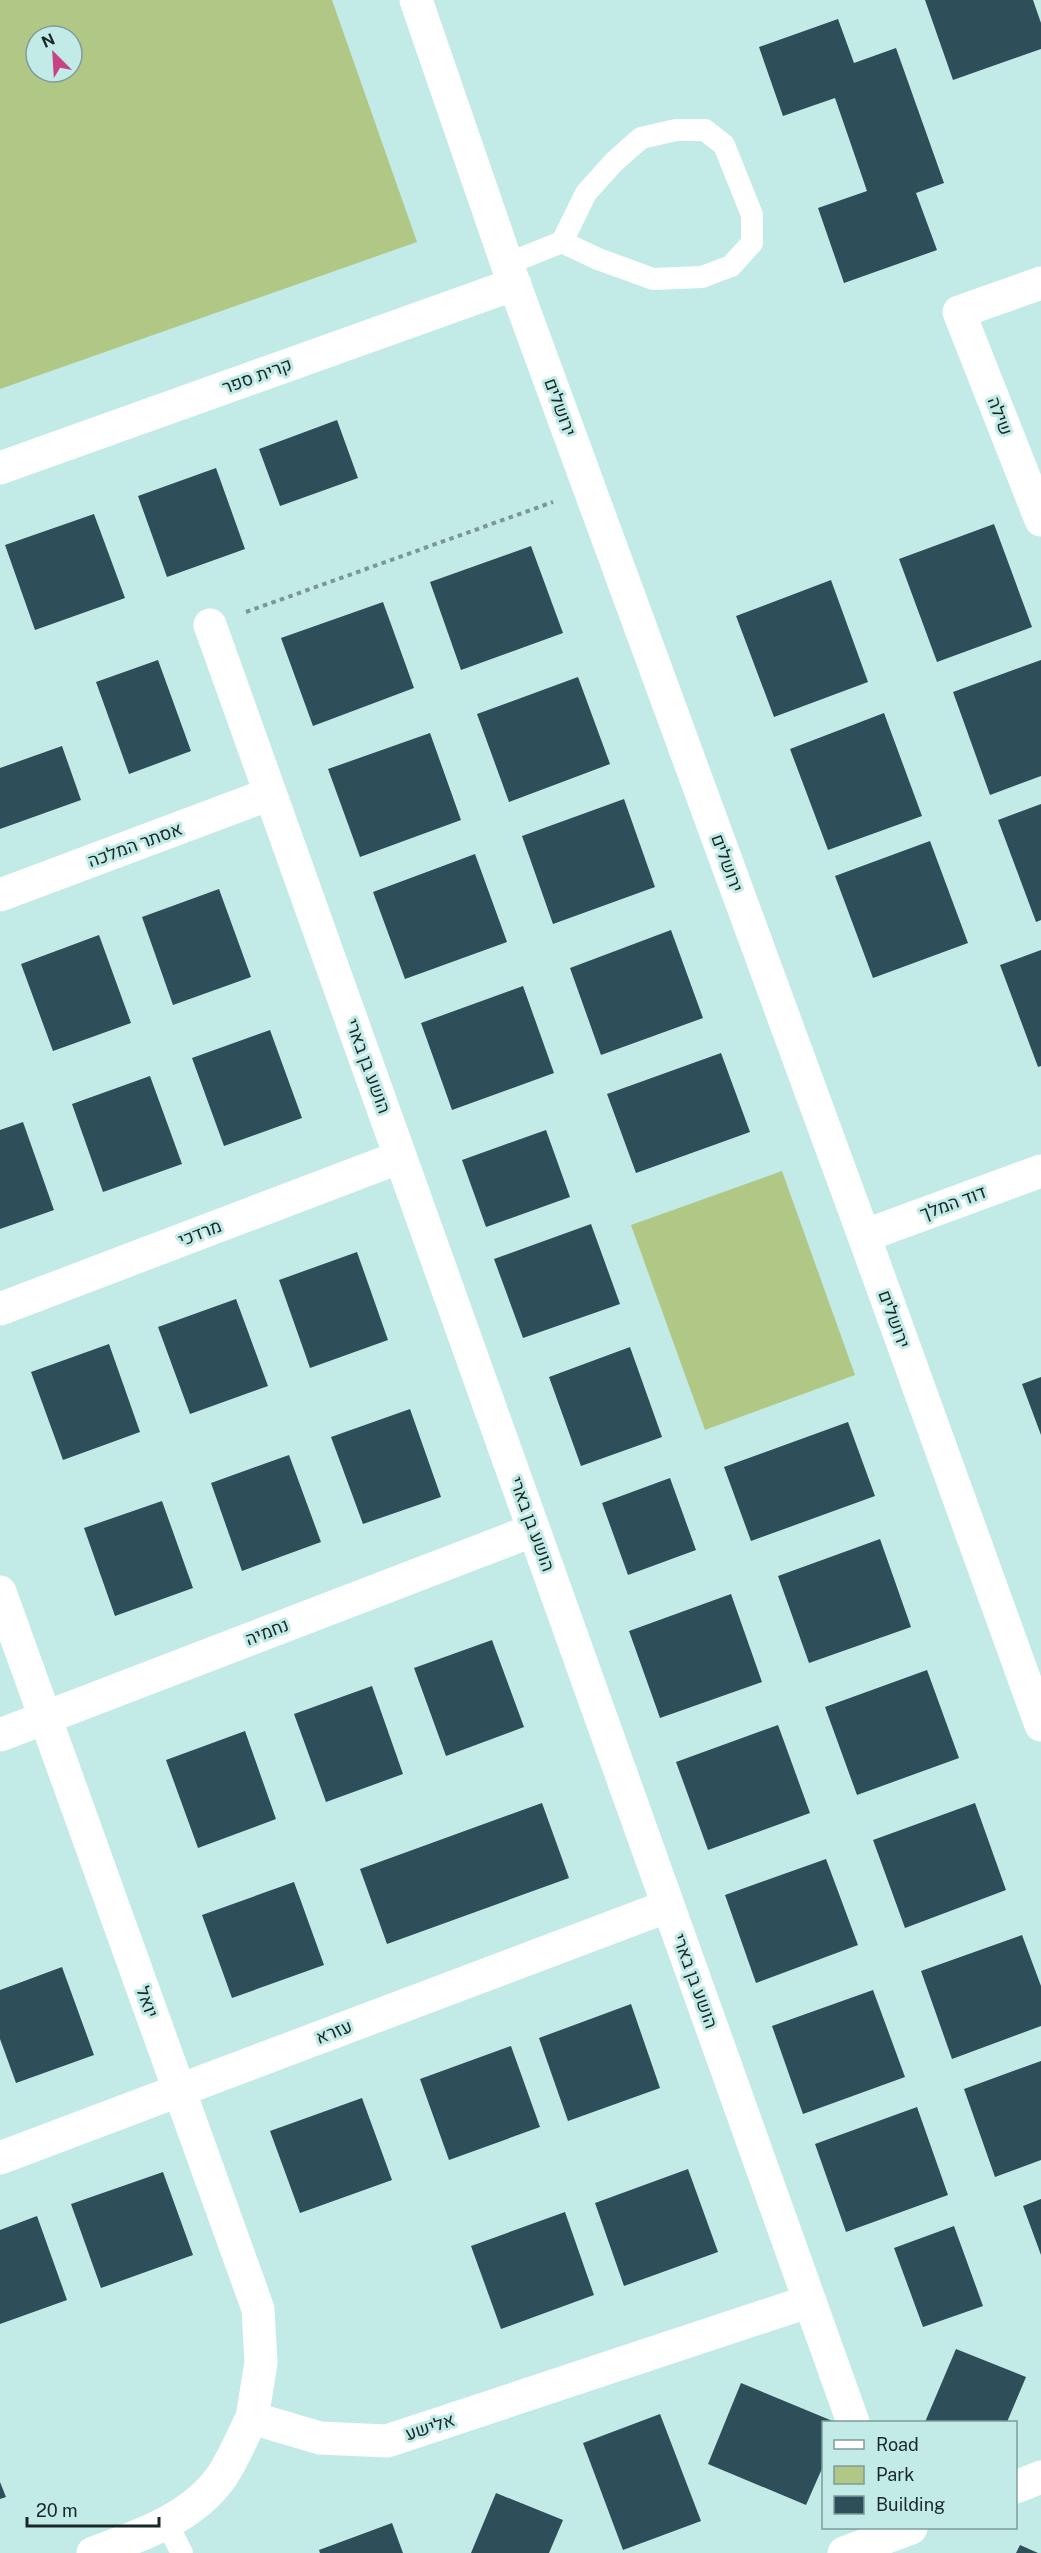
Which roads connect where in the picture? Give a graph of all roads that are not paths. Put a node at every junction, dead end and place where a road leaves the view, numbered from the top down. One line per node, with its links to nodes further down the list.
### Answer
1 (416, 0): 3 (street, ירושלים)
2 (562, 242): 2 (lane); 3 (lane)
3 (511, 274): 5 (street, קרית ספר); 12 (street, ירושלים)
4 (1041, 283): 6 (street, שילה)
5 (0, 468)
6 (1041, 520)
7 (210, 625): 8 (street, הושע בן בארי)
8 (270, 794): 9 (street, אסתר המלכה); 10 (street, הושע בן בארי)
9 (0, 895)
10 (400, 1157): 13 (street, מרדכי); 14 (street, הושע בן בארי)
11 (1041, 1171): 12 (street, דוד המלך)
12 (864, 1236): 17 (street, ירושלים)
13 (0, 1310)
14 (534, 1530): 16 (street, נחמיה); 19 (street, הושע בן בארי)
15 (0, 1592): 16 (street, יואל)
16 (45, 1718): 18 (street, נחמיה); 20 (street, יואל)
17 (1041, 1725)
18 (0, 1735)
19 (668, 1906): 20 (street, עזרא); 22 (street, הושע בן בארי)
20 (179, 2091): 21 (street, עזרא); 23 (street, יואל)
21 (0, 2158)
22 (810, 2301): 23 (street, אלישע); 24 (street, הושע בן בארי)
23 (252, 2418): 27 (street)
24 (853, 2421)
25 (1041, 2477): 26 (street)
26 (1017, 2487)
27 (166, 2522): 29 (street); 30 (lane)
28 (898, 2530): 31 (street)
29 (93, 2553)
30 (182, 2553)
31 (844, 2553)

